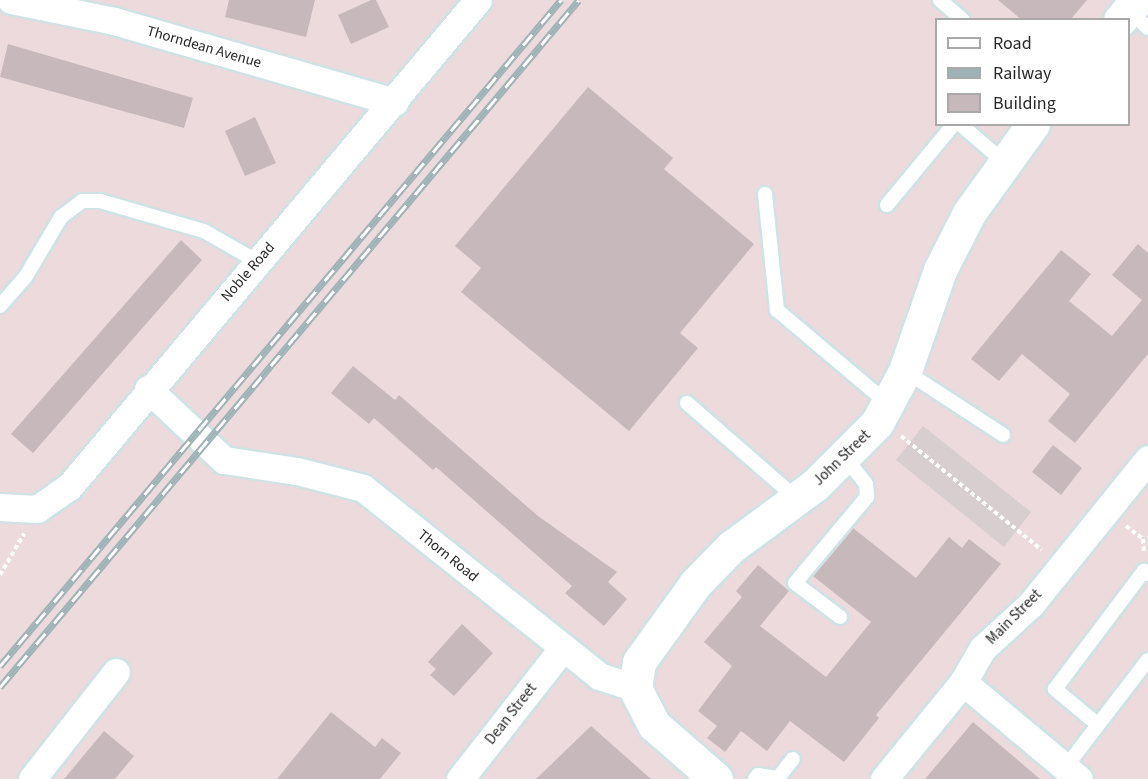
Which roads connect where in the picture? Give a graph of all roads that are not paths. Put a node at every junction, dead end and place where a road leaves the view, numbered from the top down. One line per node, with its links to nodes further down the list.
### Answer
1 (11, 0): 4 (street, Thorndean Avenue)
2 (478, 0): 6 (street, Noble Road)
3 (940, 0): 5 (lane)
4 (117, 11): 6 (street, Thorndean Avenue)
5 (961, 18)
6 (395, 102): 13 (street, Noble Road)
7 (952, 126): 12 (lane)
8 (962, 126): 10 (lane)
9 (1032, 126): 10 (street, John Street)
10 (1005, 163): 15 (street, John Street)
11 (765, 194): 18 (lane)
12 (887, 205)
13 (258, 262): 14 (lane); 16 (street, Noble Road)
14 (0, 306)
15 (906, 370): 18 (street, John Street); 19 (lane)
16 (148, 389): 23 (street, Noble Road); 26 (street, Thorn Road)
17 (687, 403): 22 (lane)
18 (882, 413): 20 (street, John Street)
19 (1003, 435)
20 (845, 457): 22 (street, John Street); 25 (lane)
21 (1148, 459): 29 (street, Main Street)
22 (798, 499): 30 (street, John Street)
23 (0, 507)
24 (1146, 572): 31 (lane)
25 (840, 617)
26 (562, 649): 30 (street, Thorn Road); 35 (street, Dean Street)
27 (1148, 660): 31 (lane)
28 (116, 672): 34 (street)
29 (963, 682): 33 (street); 38 (street, Main Street)
30 (635, 688): 36 (street)
31 (1097, 724): 33 (lane)
32 (793, 759): 37 (lane)
33 (1072, 773)
34 (32, 779)
35 (460, 779)
36 (716, 779)
37 (755, 779)
38 (884, 779)

